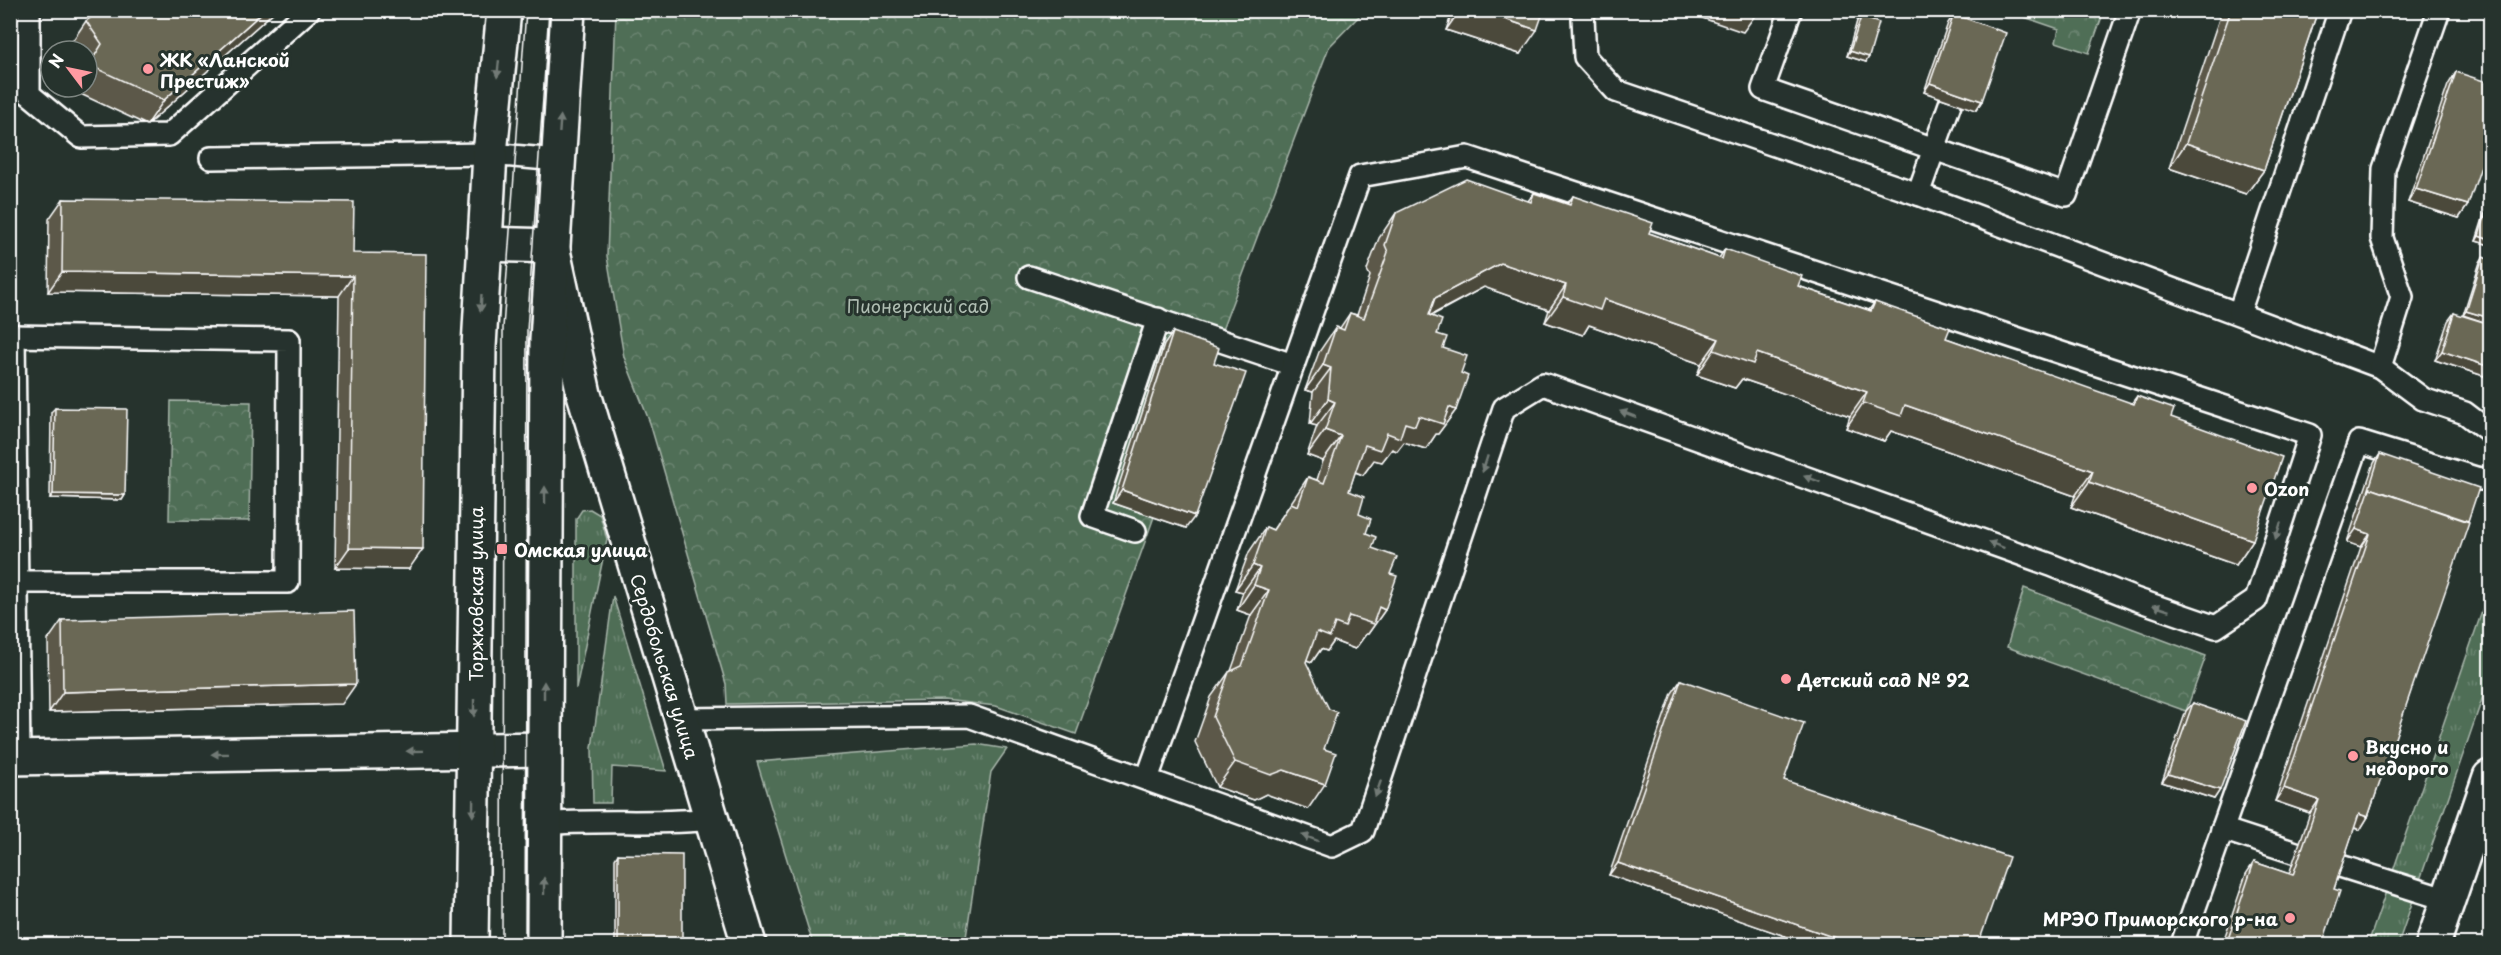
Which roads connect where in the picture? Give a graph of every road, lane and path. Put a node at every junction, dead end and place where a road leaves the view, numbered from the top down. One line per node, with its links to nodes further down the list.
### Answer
1 (29, 10): 2 (lane)
2 (309, 10)
3 (504, 10): 12 (main road, one-way to 12)
4 (568, 10): 14 (main road, Сердобольская улица, one-way to 4)
5 (1585, 10): 15 (lane)
6 (1791, 10): 11 (lane)
7 (2130, 10): 11 (lane)
8 (2340, 10): 19 (lane)
9 (2439, 10): 23 (lane)
10 (1951, 101): 11 (lane)
11 (1934, 148): 15 (lane)
12 (490, 154): 13 (lane); 14 (lane); 16 (main road)
13 (211, 158)
14 (558, 160): 17 (main road, Сердобольская улица)
15 (1918, 194): 19 (lane)
16 (484, 244): 17 (main road); 31 (main road, Торжковская улица, one-way to 31)
17 (552, 246): 29 (main road, Сердобольская улица); 30 (main road, one-way to 17)
18 (1029, 276): 20 (lane)
19 (2239, 313): 23 (lane)
20 (1158, 319): 22 (lane); 26 (lane)
21 (12, 335): 27 (lane); 28 (lane)
22 (1293, 365): 34 (lane); 34 (lane, one-way to 34)
23 (2380, 367): 24 (lane)
24 (2490, 432)
25 (2490, 478): 37 (lane)
26 (1136, 531)
27 (14, 533): 28 (lane)
28 (17, 582): 32 (lane)
29 (681, 719): 34 (lane); 35 (main road, Сердобольская улица)
30 (544, 749): 31 (main road); 36 (main road)
31 (474, 750): 32 (main road, one-way to 32); 41 (main road, Торжковская улица, one-way to 41)
32 (15, 757)
33 (2490, 777): 40 (main road)
34 (1147, 780)
35 (713, 819): 36 (lane); 43 (main road, Сердобольская улица)
36 (544, 824): 42 (main road, one-way to 36)
37 (2223, 829): 38 (lane); 44 (lane)
38 (2296, 853)
39 (2337, 865): 40 (lane)
40 (2448, 900): 45 (main road)
41 (471, 945)
42 (544, 945)
43 (749, 945)
44 (2182, 945)
45 (2433, 945)

